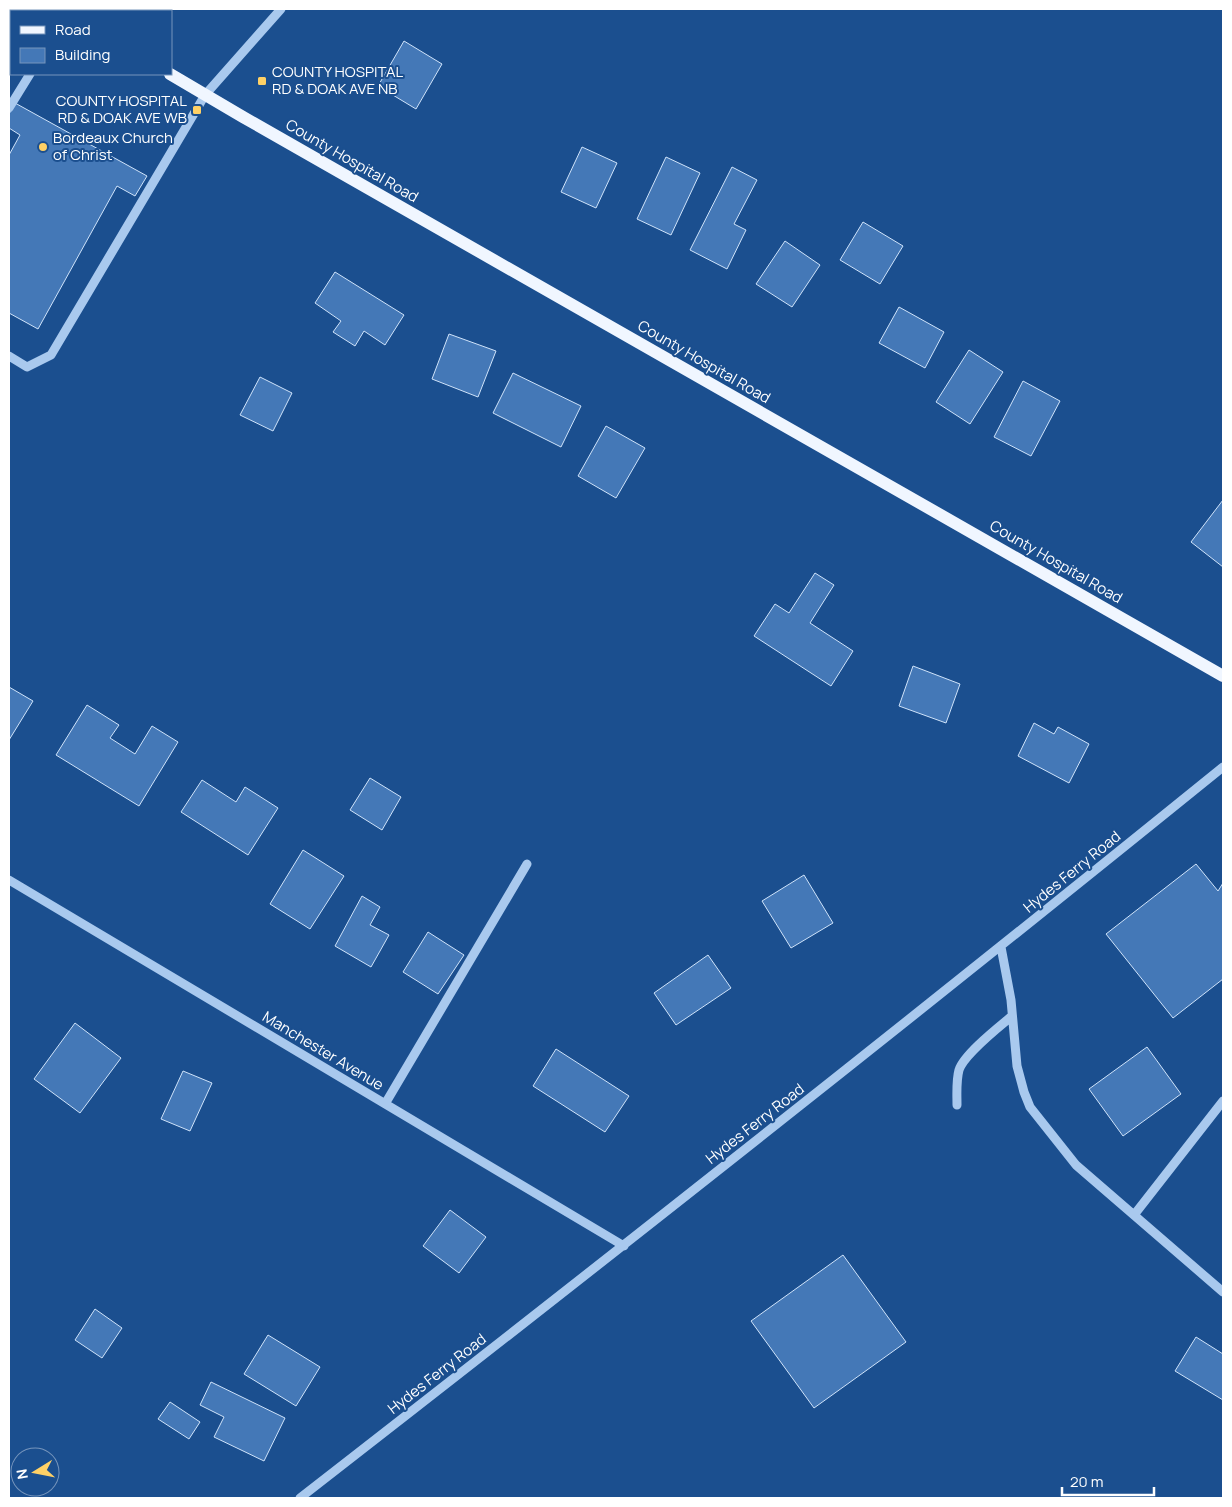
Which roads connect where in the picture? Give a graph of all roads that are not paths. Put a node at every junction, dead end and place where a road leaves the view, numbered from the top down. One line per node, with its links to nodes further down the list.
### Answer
1 (280, 9): 4 (street)
2 (29, 75): 5 (street)
3 (172, 75): 4 (main road, County Hospital Road)
4 (206, 96): 6 (street); 7 (main road, County Hospital Road)
5 (9, 108)
6 (9, 356)
7 (1223, 676)
8 (1223, 767): 11 (street, Hydes Ferry Road)
9 (527, 864): 14 (street)
10 (9, 880): 14 (street, Manchester Avenue)
11 (1001, 947): 12 (street); 17 (street, Hydes Ferry Road)
12 (1012, 1016): 15 (street); 16 (street)
13 (1223, 1101): 16 (street)
14 (385, 1104): 17 (street, Manchester Avenue)
15 (957, 1106)
16 (1134, 1215): 18 (street)
17 (624, 1246): 19 (street, Hydes Ferry Road)
18 (1223, 1292)
19 (300, 1498)

